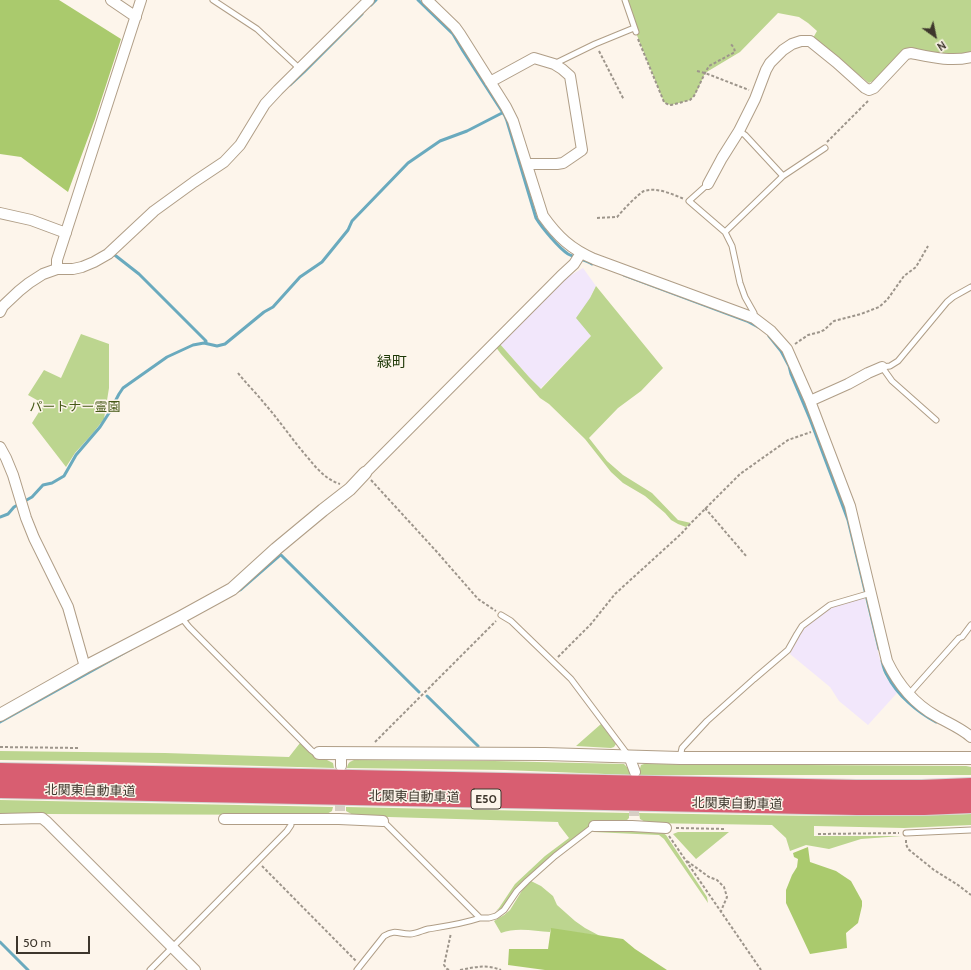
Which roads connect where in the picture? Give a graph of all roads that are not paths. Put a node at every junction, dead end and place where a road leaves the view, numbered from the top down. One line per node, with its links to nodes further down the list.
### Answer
1 (111, 0): 7 (street)
2 (141, 0): 7 (street)
3 (213, 0): 10 (lane)
4 (369, 0): 10 (street)
5 (427, 0): 11 (street)
6 (625, 0): 9 (lane)
7 (136, 17): 19 (street)
8 (971, 57): 12 (street)
9 (554, 64): 11 (street); 14 (street)
10 (300, 69): 21 (street)
11 (490, 82): 14 (street)
12 (739, 131): 15 (lane); 16 (street)
13 (825, 148): 15 (lane)
14 (527, 165): 20 (street)
15 (783, 176): 18 (lane)
16 (708, 184): 18 (lane)
17 (0, 213): 19 (street)
18 (725, 232): 24 (lane)
19 (66, 233): 21 (street)
20 (581, 253): 24 (street); 29 (street)
21 (57, 269): 23 (street)
22 (971, 287): 25 (lane)
23 (0, 312)
24 (754, 318): 26 (street)
25 (882, 367): 26 (street); 27 (lane)
26 (810, 401): 30 (street)
27 (936, 420)
28 (0, 447): 34 (street)
29 (365, 473): 32 (street)
30 (871, 592): 35 (street); 40 (lane)
31 (501, 615): 39 (lane)
32 (181, 617): 34 (street); 38 (lane)
33 (971, 625): 35 (lane)
34 (85, 667): 36 (street)
35 (909, 694): 37 (street)
36 (0, 715)
37 (971, 737)
38 (319, 753): 39 (street)
39 (629, 756): 40 (street); 43 (street)
40 (680, 758): 41 (street)
41 (971, 758)
42 (0, 772): 44 (highway, 北関東自動車道 / E50)
43 (635, 772)
44 (971, 787)
45 (0, 789): 46 (highway, 北関東自動車道 / E50)
46 (971, 804)
47 (634, 816): 53 (street)
48 (0, 819): 58 (street)
49 (224, 819): 50 (street)
50 (291, 819): 51 (street); 58 (lane)
51 (383, 821): 57 (lane)
52 (594, 826): 53 (street); 57 (lane)
53 (632, 826): 54 (street)
54 (666, 828)
55 (971, 830): 56 (lane)
56 (906, 833)
57 (480, 918): 59 (lane)
58 (172, 947): 60 (lane); 61 (street)
59 (359, 968)
60 (150, 970)
61 (195, 970)

